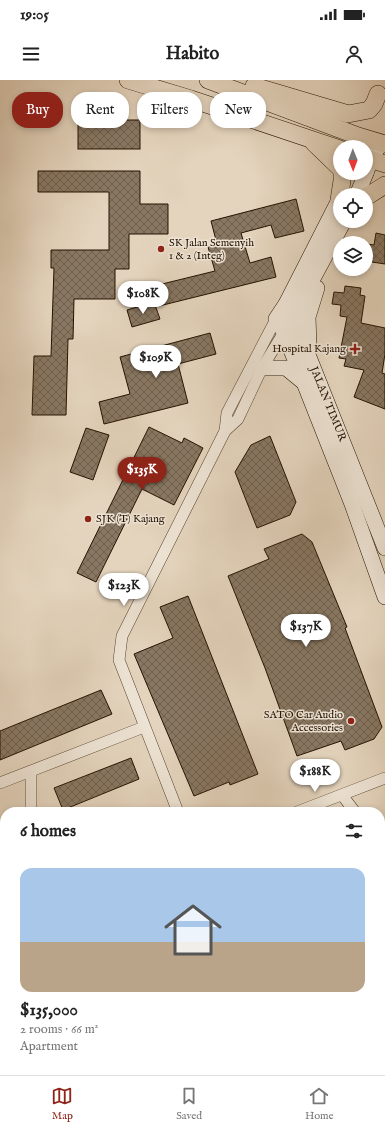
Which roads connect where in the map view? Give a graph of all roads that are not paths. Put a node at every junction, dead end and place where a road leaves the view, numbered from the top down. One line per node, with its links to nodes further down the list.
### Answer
1 (128, 80): 5 (main road)
2 (208, 80): 6 (main road)
3 (230, 80): 4 (main road)
4 (378, 94)
5 (309, 138): 7 (main road); 8 (main road)
6 (338, 140)
7 (333, 147)
8 (333, 161)
9 (385, 185): 10 (main road)
10 (373, 192)
11 (333, 214): 14 (main road)
12 (340, 228): 13 (main road)
13 (317, 271): 14 (main road); 16 (main road)
14 (290, 310): 15 (main road); 16 (main road, JALAN TIMUR)
15 (280, 326): 17 (street); 18 (main road, JALAN TIMUR); 19 (street)
16 (309, 358): 20 (main road, JALAN TIMUR)
17 (262, 368): 18 (main road); 19 (street)
18 (303, 382): 21 (main road, JALAN TIMUR)
19 (225, 431): 22 (street)
20 (385, 548)
21 (385, 598)
22 (144, 727): 23 (street); 28 (street)
23 (31, 771): 25 (street); 27 (street)
24 (385, 778): 26 (street)
25 (0, 783)
26 (342, 795): 29 (street); 30 (street)
27 (31, 807)
28 (176, 807)
29 (310, 807)
30 (351, 807)

